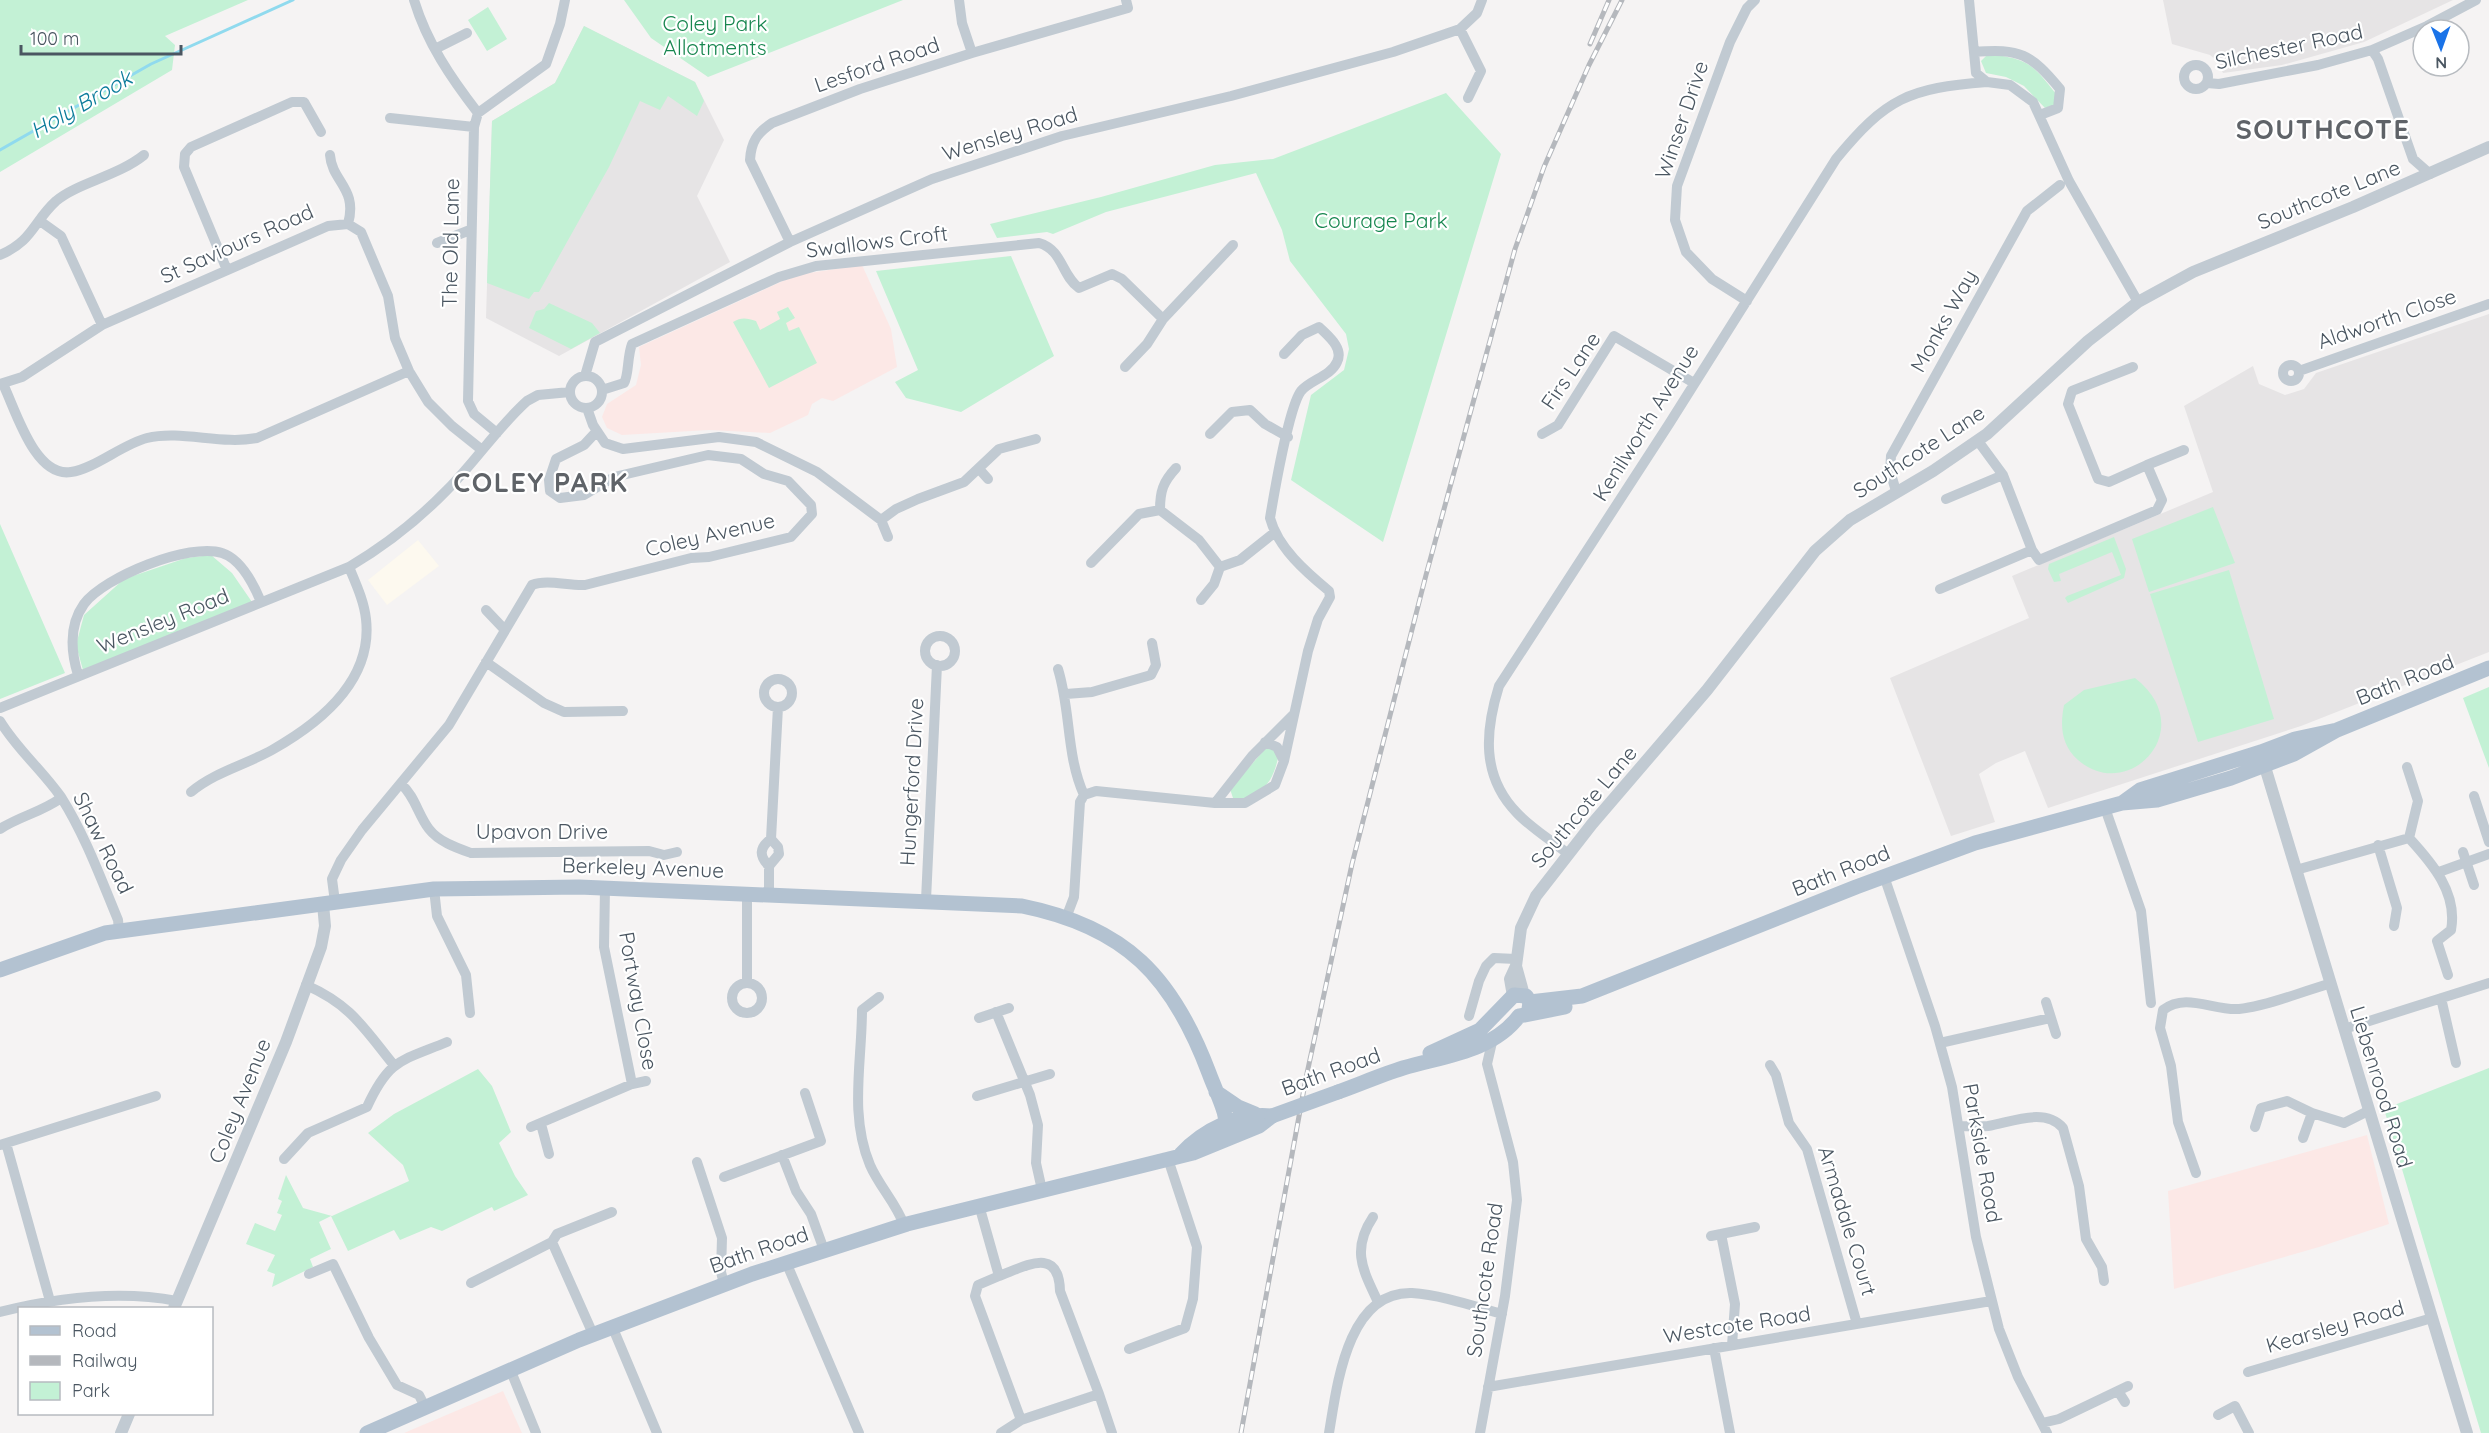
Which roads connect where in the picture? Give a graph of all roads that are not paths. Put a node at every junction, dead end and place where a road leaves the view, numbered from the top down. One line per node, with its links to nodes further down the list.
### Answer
1 (414, 0): 11 (street)
2 (565, 0): 18 (street)
3 (959, 0): 14 (street)
4 (1482, 0): 9 (street)
5 (1755, 0): 36 (street, Winser Drive)
6 (1969, 0): 13 (street)
7 (2476, 0): 12 (street, Silchester Road)
8 (1127, 4): 14 (street, Lesford Road)
9 (1460, 29): 17 (street); 31 (street, Wensley Road)
10 (467, 33): 11 (street)
11 (435, 49): 18 (street)
12 (2372, 50): 16 (street, Silchester Road); 26 (street)
13 (1974, 52): 15 (street); 19 (street)
14 (972, 53): 31 (street, Lesford Road)
15 (1987, 82): 19 (street, Kenilworth Avenue); 36 (street, Kenilworth Avenue)
16 (2207, 83)
17 (1468, 98)
18 (478, 112): 21 (street, The Old Lane)
19 (2040, 116): 37 (street, Kenilworth Avenue)
20 (390, 118): 21 (street)
21 (474, 127): 30 (street, The Old Lane)
22 (321, 132): 35 (street)
23 (2489, 147): 26 (street, Southcote Lane)
24 (144, 155): 28 (street)
25 (330, 155): 29 (street)
26 (2430, 174): 37 (street, Southcote Lane)
27 (2060, 185): 66 (street, Monks Way)
28 (40, 221): 34 (street); 40 (street)
29 (348, 224): 35 (street, St Saviours Road); 44 (street, St Saviours Road)
30 (470, 230): 32 (street); 53 (street, The Old Lane)
31 (790, 242): 46 (street, Wensley Road)
32 (437, 243)
33 (1233, 245): 39 (street)
34 (0, 255)
35 (227, 270): 40 (street, St Saviours Road)
36 (1747, 301): 47 (street, Kenilworth Avenue)
37 (2138, 302): 58 (street, Southcote Lane)
38 (2489, 304): 45 (street, Aldworth Close)
39 (1163, 319): 42 (street); 49 (street, Swallows Croft)
40 (102, 325): 48 (street, St Saviours Road)
41 (1284, 354): 56 (street)
42 (1125, 367)
43 (2133, 367): 61 (street)
44 (409, 371): 48 (street); 59 (street, St Saviours Road)
45 (2299, 371)
46 (585, 376): 49 (street); 50 (street)
47 (1694, 382): 55 (street, Firs Lane); 110 (street, Kenilworth Avenue)
48 (2, 384)
49 (602, 390): 51 (street)
50 (570, 392): 51 (street); 53 (street, Wensley Road)
51 (587, 408): 52 (street)
52 (597, 431): 69 (street); 80 (street, Coley Avenue)
53 (497, 434): 59 (street, Wensley Road)
54 (1210, 434): 56 (street)
55 (1542, 434)
56 (1288, 437): 70 (street)
57 (1036, 439): 63 (street)
58 (1978, 441): 64 (street); 66 (street, Southcote Lane)
59 (482, 450): 74 (street, Wensley Road)
60 (2184, 450): 61 (street)
61 (2147, 465): 72 (street)
62 (1176, 468): 68 (street)
63 (980, 470): 65 (street); 69 (street)
64 (2003, 475): 67 (street); 72 (street)
65 (988, 479)
66 (1896, 491): 110 (street, Southcote Lane)
67 (1946, 499)
68 (1160, 510): 73 (street); 75 (street)
69 (881, 520): 71 (street)
70 (1274, 533): 75 (street); 91 (street)
71 (888, 537)
72 (2036, 555): 76 (street)
73 (1091, 563)
74 (349, 567): 78 (street, Wensley Road); 98 (street)
75 (1220, 567): 77 (street)
76 (1940, 590)
77 (1201, 600)
78 (261, 602): 86 (street, Wensley Road); 86 (street, Wensley Road)
79 (486, 610): 80 (street)
80 (505, 630): 82 (street, Coley Avenue)
81 (1152, 643): 87 (street)
82 (486, 662): 90 (street); 97 (street, Coley Avenue)
83 (937, 665): 122 (street, Hungerford Drive)
84 (2489, 668): 94 (main road, Bath Road)
85 (1058, 669): 87 (street)
86 (78, 675): 89 (street, Wensley Road)
87 (1066, 694): 99 (street)
88 (778, 707): 106 (street)
89 (0, 708)
90 (623, 711)
91 (1293, 714): 93 (street); 95 (street)
92 (0, 721): 101 (street, Shaw Road)
93 (1265, 742): 95 (street); 102 (street)
94 (2263, 759): 103 (main road, Bath Road); 114 (street, Liebenrood Road)
95 (1284, 760): 102 (street)
96 (2407, 767): 105 (street)
97 (401, 784): 109 (street, Upavon Drive); 123 (street, Coley Avenue)
98 (191, 792)
99 (1084, 795): 102 (street); 124 (street)
100 (2474, 796): 107 (street)
101 (61, 798): 104 (street); 126 (street, Shaw Road)
102 (1215, 803)
103 (2106, 808): 116 (main road, Bath Road); 137 (street)
104 (0, 830)
105 (2409, 838): 108 (street); 115 (street)
106 (771, 839): 113 (street); 113 (street)
107 (2489, 842)
108 (2378, 845): 114 (street); 125 (street)
109 (677, 852)
110 (1568, 854): 127 (street, Southcote Lane)
111 (2489, 854): 112 (street)
112 (2464, 857): 115 (street); 117 (street)
113 (769, 867): 121 (street)
114 (2296, 870): 132 (street, Liebenrood Road)
115 (2439, 872): 129 (street)
116 (1884, 876): 138 (main road, Bath Road); 149 (street, Parkside Road)
117 (2474, 885)
118 (605, 888): 119 (main road, Berkeley Avenue); 120 (main road, Berkeley Avenue); 158 (street, Portway Close)
119 (434, 889): 123 (main road, Berkeley Avenue); 141 (street)
120 (747, 893): 121 (main road, Berkeley Avenue); 130 (street)
121 (769, 894): 122 (main road, Berkeley Avenue)
122 (926, 900): 124 (main road, Berkeley Avenue)
123 (329, 903): 126 (main road, Berkeley Avenue); 133 (street, Coley Avenue)
124 (1066, 918): 160 (main road, Berkeley Avenue)
125 (2394, 926)
126 (119, 930): 128 (main road, Berkeley Avenue)
127 (1516, 963): 138 (street, Southcote Lane); 142 (street)
128 (0, 969)
129 (2448, 975)
130 (747, 983)
131 (2489, 983): 135 (street)
132 (2329, 984): 145 (street, Liebenrood Road); 177 (street)
133 (306, 986): 152 (street); 196 (street, Coley Avenue)
134 (879, 997): 183 (street)
135 (2441, 998): 145 (street); 151 (street)
136 (2046, 1002): 144 (street)
137 (2151, 1003)
138 (1520, 1004): 147 (main road, Bath Road); 155 (main road, Bath Road)
139 (1010, 1008): 140 (street)
140 (996, 1012): 143 (street); 159 (street)
141 (470, 1013)
142 (1469, 1016)
143 (979, 1018)
144 (2050, 1018): 146 (street); 149 (street)
145 (2344, 1029): 164 (street, Liebenrood Road)
146 (2056, 1034)
147 (1492, 1038): 150 (main road, Bath Road); 153 (street, Southcote Road)
148 (447, 1042): 152 (street)
149 (1940, 1043): 167 (street, Parkside Road)
150 (1466, 1051): 153 (street); 155 (main road, Bath Road)
151 (2456, 1063)
152 (393, 1064): 175 (street)
153 (1487, 1064): 200 (street, Southcote Road)
154 (1770, 1065): 202 (street, Armadale Court)
155 (1404, 1068): 166 (main road, Bath Road, bridge)
156 (1050, 1072): 159 (street)
157 (646, 1081): 158 (street, Portway Close)
158 (632, 1084): 172 (street, Portway Close)
159 (1023, 1084): 163 (street); 179 (street)
160 (1214, 1086): 166 (main road); 169 (main road, Berkeley Avenue)
161 (805, 1093): 173 (street)
162 (156, 1096): 171 (street)
163 (977, 1096)
164 (2368, 1111): 165 (street); 201 (street, Liebenrood Road)
165 (2312, 1113): 168 (street); 170 (street)
166 (1257, 1120): 169 (main road, Bath Road)
167 (1960, 1126): 190 (street); 194 (street, Parkside Road)
168 (2255, 1127)
169 (1225, 1130): 174 (main road, Bath Road)
170 (2303, 1138)
171 (3, 1144): 193 (street)
172 (549, 1154)
173 (782, 1155): 178 (street); 186 (street)
174 (1174, 1157): 179 (main road, Bath Road); 207 (street)
175 (284, 1159)
176 (697, 1162): 192 (street)
177 (2196, 1173)
178 (724, 1177)
179 (1042, 1190): 180 (main road, Bath Road)
180 (979, 1205): 183 (main road, Bath Road); 189 (street)
181 (612, 1212): 185 (street)
182 (1373, 1217): 195 (street)
183 (904, 1225): 186 (main road, Bath Road)
184 (1755, 1227): 205 (street)
185 (552, 1242): 191 (street); 204 (street)
186 (824, 1250): 187 (main road, Bath Road)
187 (786, 1262): 192 (main road, Bath Road); 222 (street)
188 (309, 1274): 213 (street)
189 (999, 1276): 211 (street); 216 (street)
190 (2104, 1281)
191 (471, 1283)
192 (724, 1284): 203 (main road, Bath Road)
193 (50, 1301): 196 (street); 197 (street)
194 (1992, 1301): 202 (street, Westcote Road); 217 (street, Parkside Road)
195 (1378, 1302): 200 (street); 225 (street)
196 (175, 1305)
197 (23, 1307)
198 (18, 1308): 199 (street)
199 (0, 1312)
200 (1502, 1314): 210 (street, Southcote Road)
201 (2432, 1318): 209 (street, Kearsley Road); 229 (street, Liebenrood Road)
202 (1857, 1324): 205 (street, Westcote Road)
203 (612, 1326): 204 (main road, Bath Road); 221 (street)
204 (594, 1334): 208 (main road, Bath Road)
205 (1732, 1345): 206 (street, Westcote Road)
206 (1714, 1348): 210 (street, Westcote Road); 227 (street)
207 (1129, 1349)
208 (510, 1369): 213 (main road, Bath Road); 220 (street)
209 (2248, 1372)
210 (1488, 1387): 226 (street, Southcote Road)
211 (1099, 1394): 216 (street); 224 (street)
212 (2125, 1402): 217 (street)
213 (425, 1407): 219 (main road, Bath Road)
214 (128, 1415): 218 (street)
215 (2218, 1415): 228 (street)
216 (1021, 1420): 223 (street)
217 (2044, 1428)
218 (121, 1433)
219 (367, 1433)
220 (536, 1433)
221 (657, 1433)
222 (859, 1433)
223 (1002, 1433)
224 (1112, 1433)
225 (1329, 1433)
226 (1480, 1433)
227 (1730, 1433)
228 (2249, 1433)
229 (2467, 1433)

